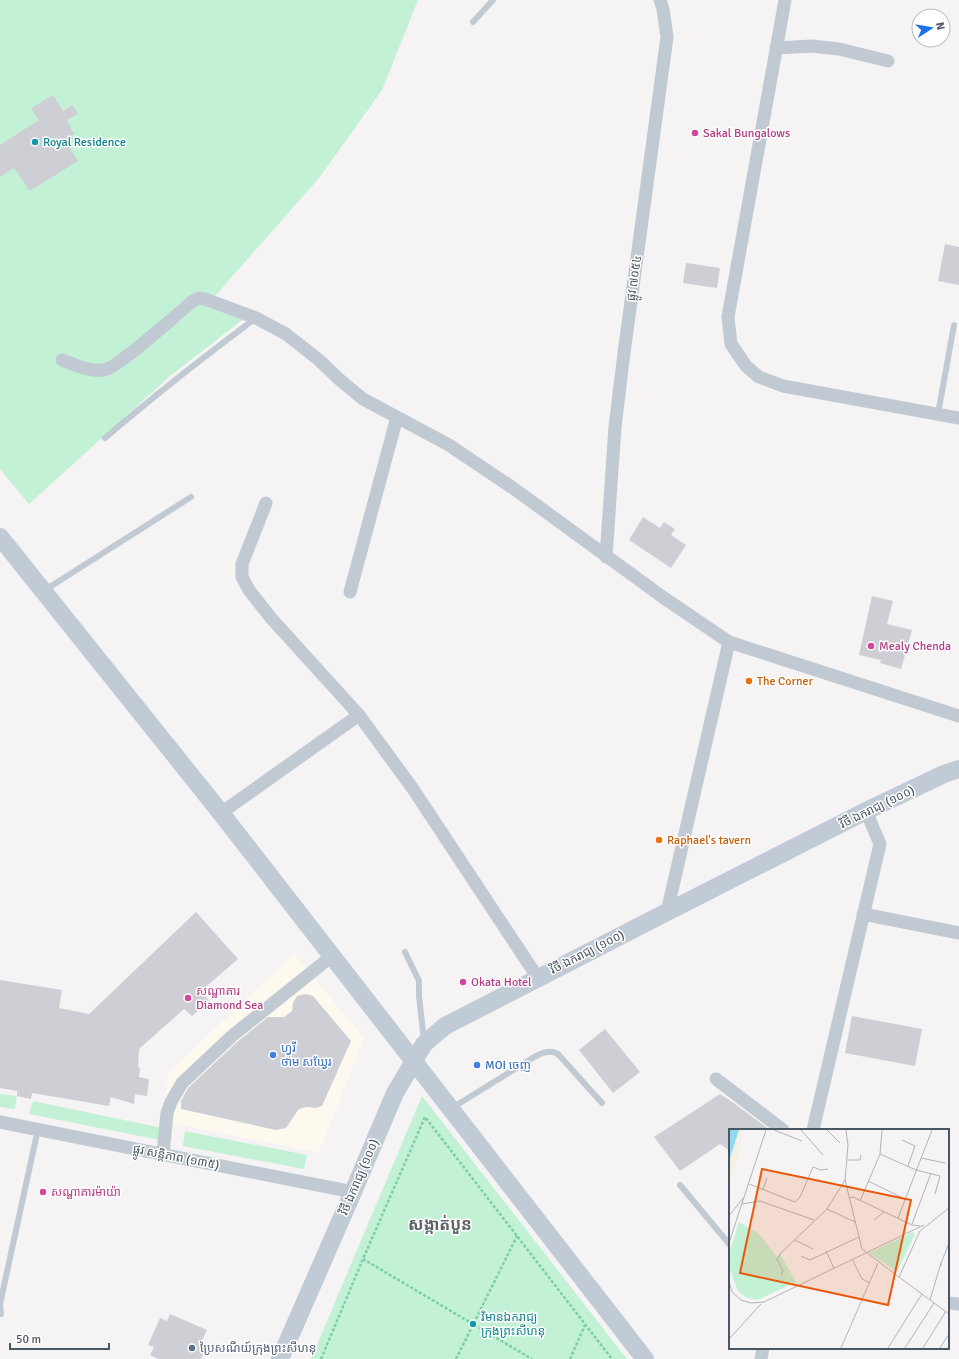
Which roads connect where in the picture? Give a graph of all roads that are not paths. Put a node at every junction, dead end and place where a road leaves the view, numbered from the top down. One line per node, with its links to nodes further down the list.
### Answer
1 (493, 0): 4 (lane)
2 (660, 0): 17 (street, ផ្លូវ ៧០៥៤)
3 (785, 0): 5 (street)
4 (472, 22)
5 (776, 48): 6 (street); 10 (street)
6 (888, 61)
7 (256, 318): 9 (street); 11 (street); 13 (lane)
8 (954, 326): 10 (lane)
9 (62, 360)
10 (938, 414): 12 (street)
11 (398, 417): 17 (street); 19 (street)
12 (959, 418)
13 (106, 438)
14 (190, 497): 18 (lane)
15 (266, 503): 21 (street)
16 (0, 537): 18 (street)
17 (606, 557): 20 (street)
18 (44, 591): 25 (street)
19 (350, 592)
20 (729, 642): 22 (street); 26 (street)
21 (359, 716): 25 (street); 31 (street)
22 (959, 716)
23 (959, 769): 24 (street, វិថី ឯករាជ្យ (១០០))
24 (866, 811): 26 (street, វិថី ឯករាជ្យ (១០០)); 27 (street)
25 (221, 812): 30 (street)
26 (666, 912): 31 (street, វិថី ឯករាជ្យ (១០០))
27 (863, 914): 28 (street); 40 (street)
28 (959, 933)
29 (405, 952): 32 (lane)
30 (332, 956): 33 (street); 41 (street)
31 (538, 978): 32 (street, វិថី ឯករាជ្យ (១០០))
32 (424, 1044): 33 (street, វិថី ឯករាជ្យ (១០០))
33 (414, 1061): 36 (street); 43 (street, វិថី ឯករាជ្យ (១០០))
34 (716, 1079): 39 (street)
35 (602, 1102): 36 (lane)
36 (450, 1108): 48 (street)
37 (0, 1122): 38 (street, ផ្លូវ សន្តិភាព (១៣៥))
38 (38, 1129): 41 (street, ផ្លូវ សន្តិភាព (១៣៥)); 45 (lane)
39 (782, 1129)
40 (813, 1129)
41 (162, 1154): 43 (street, ផ្លូវ សន្តិភាព (១៣៥))
42 (680, 1184): 44 (lane)
43 (353, 1192): 47 (street, វិថី ឯករាជ្យ (១០០))
44 (729, 1244)
45 (1, 1314)
46 (763, 1349): 49 (street)
47 (280, 1359)
48 (644, 1359)
49 (761, 1359)

